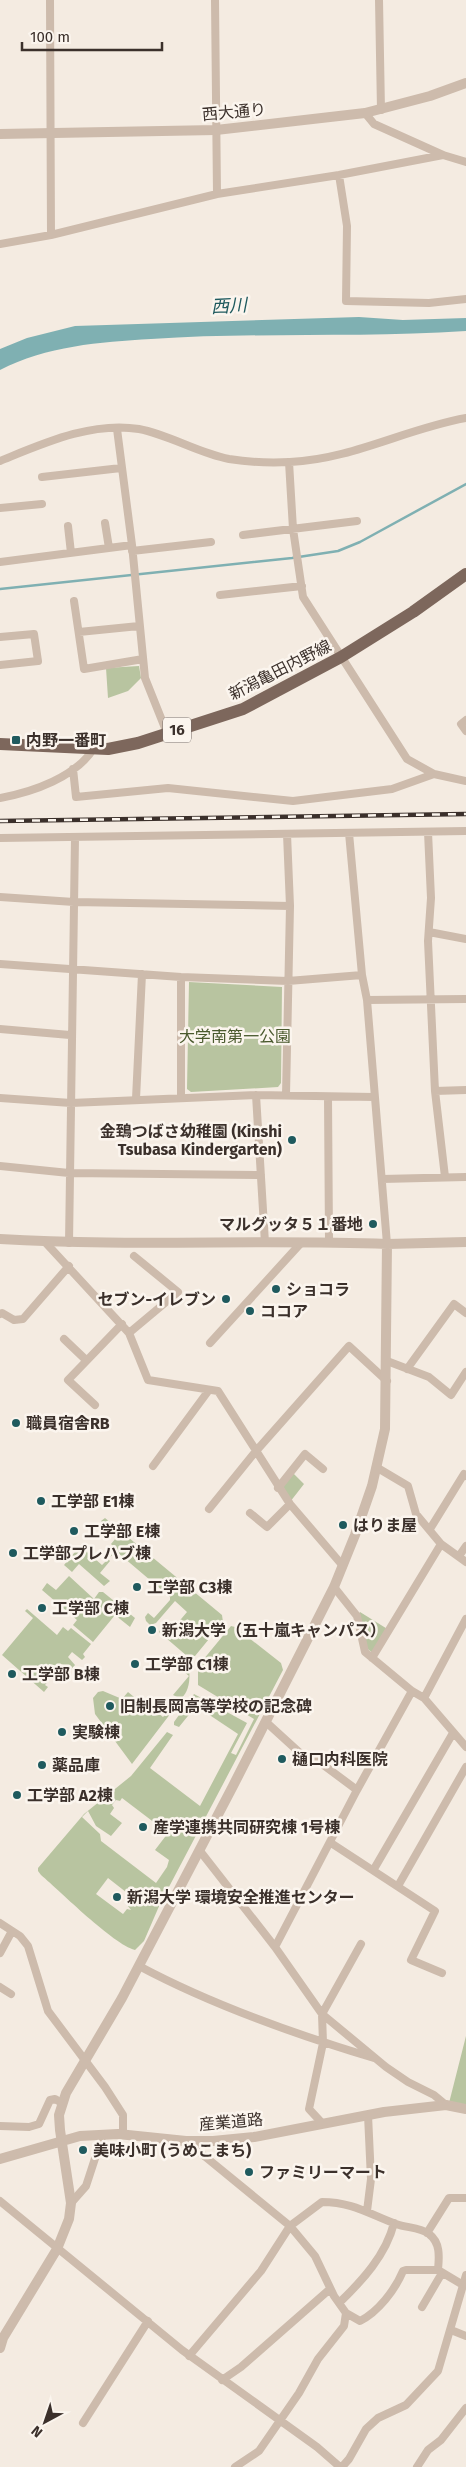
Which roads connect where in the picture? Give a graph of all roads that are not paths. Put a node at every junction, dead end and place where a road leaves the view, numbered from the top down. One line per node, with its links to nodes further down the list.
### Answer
1 (50, 0): 8 (street)
2 (215, 0): 7 (street)
3 (379, 0): 5 (street)
4 (466, 83): 5 (street, 西大通り)
5 (381, 110): 6 (street, 西大通り)
6 (365, 114): 7 (street, 西大通り); 10 (street)
7 (216, 130): 8 (street, 西大通り); 13 (street)
8 (51, 132): 9 (street, 西大通り); 14 (street)
9 (0, 134)
10 (443, 155): 11 (street); 12 (street)
11 (466, 162)
12 (339, 175): 13 (street); 16 (street)
13 (217, 194): 14 (street)
14 (50, 235): 15 (street)
15 (0, 244)
16 (466, 299)
17 (466, 418): 20 (street)
18 (118, 429): 19 (street); 20 (street); 21 (street)
19 (0, 461)
20 (289, 462): 28 (street)
21 (121, 468): 22 (street); 32 (street)
22 (42, 477)
23 (42, 504): 24 (street)
24 (0, 508)
25 (357, 521): 28 (street)
26 (105, 523): 31 (street)
27 (68, 526): 33 (street)
28 (293, 529): 29 (street); 36 (street)
29 (243, 535)
30 (211, 542): 32 (street)
31 (109, 548): 32 (street); 33 (street)
32 (132, 548): 39 (street)
33 (71, 553): 34 (street)
34 (0, 562)
35 (466, 574): 42 (main road, 新潟亀田内野線 / 16)
36 (302, 586): 37 (street); 42 (street)
37 (220, 595)
38 (74, 601): 40 (street)
39 (139, 626): 40 (street); 43 (street)
40 (79, 632): 43 (street)
41 (0, 637): 44 (street)
42 (341, 657): 47 (main road, 新潟亀田内野線 / 16); 51 (street)
43 (144, 659): 47 (street)
44 (0, 665)
45 (466, 720): 46 (street)
46 (466, 731)
47 (166, 734): 49 (main road, 新潟亀田内野線 / 16)
48 (0, 744): 49 (main road, 新潟亀田内野線 / 16)
49 (94, 748): 50 (street)
50 (73, 769): 51 (street); 53 (street)
51 (434, 774): 52 (street)
52 (466, 781)
53 (0, 798)
54 (466, 831): 55 (street)
55 (428, 832): 56 (street); 63 (street)
56 (349, 833): 57 (street); 68 (street)
57 (287, 834): 59 (street); 62 (street)
58 (0, 838): 59 (street)
59 (75, 838): 61 (street)
60 (0, 897): 61 (street)
61 (74, 902): 62 (street); 66 (street)
62 (290, 906): 70 (street)
63 (429, 932): 64 (street); 72 (street)
64 (466, 939)
65 (0, 964): 66 (street)
66 (72, 968): 67 (street); 75 (street)
67 (142, 974): 69 (street); 84 (street)
68 (362, 974): 70 (street); 71 (street)
69 (181, 977): 70 (street); 80 (street)
70 (288, 981): 78 (street)
71 (367, 1000): 72 (street); 82 (street)
72 (432, 1000): 73 (street); 77 (street)
73 (466, 1000)
74 (0, 1029): 75 (street)
75 (70, 1034): 85 (street)
76 (466, 1090): 77 (street)
77 (435, 1091): 89 (street)
78 (286, 1094): 79 (street); 81 (street)
79 (256, 1095): 80 (street); 88 (street)
80 (181, 1097): 84 (street)
81 (328, 1097): 82 (street); 95 (street)
82 (374, 1097): 91 (street)
83 (0, 1098): 85 (street)
84 (136, 1099): 85 (street)
85 (71, 1103): 87 (street)
86 (0, 1166): 87 (street)
87 (69, 1173): 88 (street); 97 (street)
88 (260, 1175): 98 (street)
89 (445, 1177): 90 (street); 91 (street)
90 (466, 1177)
91 (382, 1179): 99 (street)
92 (0, 1239): 93 (street)
93 (45, 1242): 97 (street); 101 (street)
94 (301, 1242): 95 (street); 98 (street); 107 (street)
95 (329, 1242): 99 (street)
96 (466, 1242): 99 (street)
97 (69, 1243): 98 (street)
98 (265, 1243)
99 (387, 1244): 109 (street)
100 (134, 1256): 105 (street)
101 (68, 1266): 103 (street); 104 (street)
102 (466, 1313): 110 (street)
103 (0, 1314)
104 (122, 1324): 105 (street); 108 (street)
105 (129, 1333): 113 (street)
106 (64, 1339): 108 (street)
107 (210, 1343)
108 (86, 1360): 114 (street)
109 (387, 1362): 110 (street); 112 (street)
110 (407, 1369): 111 (street)
111 (466, 1372)
112 (387, 1381): 115 (street); 117 (street)
113 (209, 1390): 115 (street); 116 (street)
114 (95, 1405)
115 (256, 1451): 120 (street); 122 (street)
116 (153, 1466)
117 (376, 1467): 124 (street); 129 (street)
118 (323, 1469): 120 (street)
119 (466, 1476): 124 (street)
120 (278, 1488): 121 (street)
121 (290, 1504): 123 (street); 129 (street)
122 (209, 1509)
123 (250, 1513)
124 (430, 1529): 125 (street)
125 (441, 1544): 127 (street); 132 (street)
126 (466, 1546): 127 (street)
127 (459, 1556): 128 (street)
128 (466, 1562)
129 (342, 1566): 130 (street)
130 (334, 1588): 132 (street); 135 (street)
131 (466, 1619): 134 (street)
132 (372, 1658): 133 (street)
133 (412, 1691): 134 (street); 139 (street)
134 (424, 1698): 136 (street)
135 (266, 1722): 139 (street); 141 (street)
136 (453, 1733): 137 (street); 142 (street)
137 (465, 1745)
138 (466, 1767): 143 (street)
139 (357, 1790): 140 (street)
140 (331, 1843): 142 (street); 147 (street)
141 (200, 1851): 147 (street); 149 (street)
142 (374, 1869): 143 (street)
143 (398, 1886): 150 (street)
144 (0, 1923): 145 (street)
145 (12, 1931): 148 (street); 156 (street)
146 (361, 1944): 153 (street)
147 (275, 1947): 153 (street)
148 (0, 1953)
149 (139, 1966): 154 (street); 156 (street)
150 (442, 1973)
151 (0, 1987): 152 (street)
152 (11, 1994)
153 (322, 2014): 154 (street); 155 (street)
154 (323, 2043): 155 (street); 161 (street)
155 (374, 2058): 158 (street)
156 (85, 2062): 157 (street); 164 (street)
157 (62, 2103): 162 (street); 165 (street)
158 (446, 2105): 159 (street, 産業道路); 160 (street, 産業道路)
159 (466, 2109)
160 (368, 2115): 161 (street, 産業道路); 171 (street)
161 (322, 2124): 166 (street, 産業道路)
162 (0, 2126)
163 (103, 2134): 164 (street, 産業道路); 165 (street, 産業道路); 170 (street)
164 (123, 2134): 166 (street, 産業道路)
165 (61, 2140): 167 (street, 産業道路); 170 (street)
166 (186, 2141): 173 (street)
167 (0, 2159)
168 (466, 2198): 174 (street)
169 (0, 2201): 175 (street)
170 (71, 2203): 175 (street)
171 (367, 2211): 172 (street); 173 (street)
172 (394, 2223): 174 (street); 180 (street)
173 (290, 2226): 178 (street); 187 (street)
174 (427, 2233): 176 (street)
175 (56, 2249): 183 (street); 186 (street)
176 (440, 2272): 179 (street); 181 (street); 182 (street)
177 (466, 2276): 179 (street)
178 (330, 2289): 180 (street); 188 (street)
179 (463, 2290): 184 (street)
180 (339, 2303): 182 (street)
181 (422, 2307)
182 (346, 2313): 190 (street)
183 (148, 2321): 187 (street); 191 (street)
184 (451, 2330): 185 (street); 193 (street)
185 (466, 2336)
186 (0, 2348)
187 (189, 2356): 188 (street)
188 (222, 2380): 190 (street)
189 (466, 2408): 194 (street)
190 (279, 2422): 192 (street); 193 (street)
191 (83, 2423)
192 (235, 2467)
193 (341, 2467)
194 (417, 2467)

